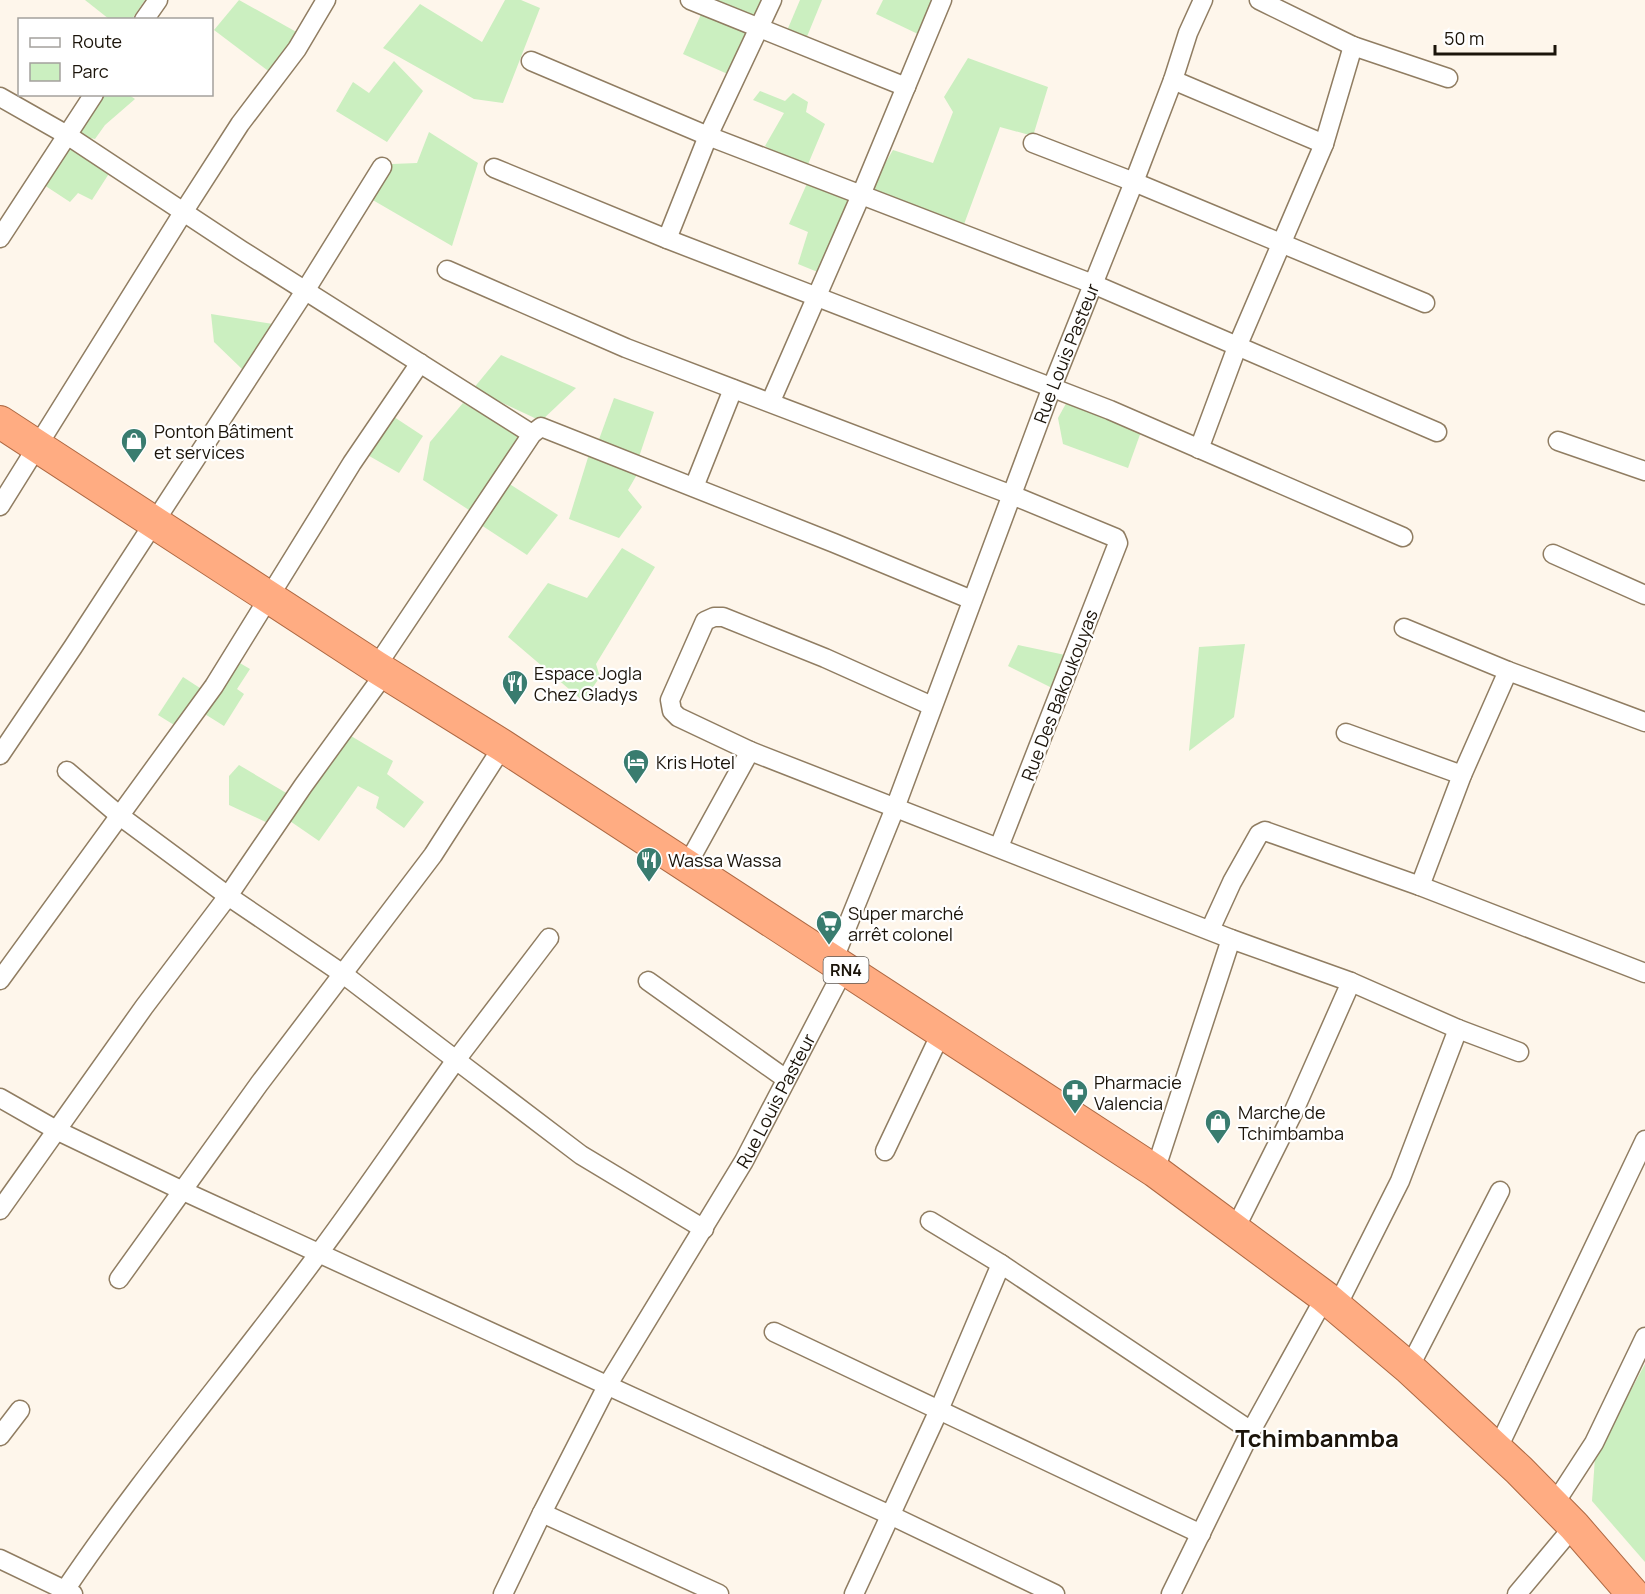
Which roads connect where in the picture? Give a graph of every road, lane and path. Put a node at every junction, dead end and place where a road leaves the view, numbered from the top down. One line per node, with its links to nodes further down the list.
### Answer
1 (158, 0): 8 (street)
2 (326, 0): 25 (street)
3 (690, 0): 9 (street)
4 (772, 0): 9 (street)
5 (942, 0): 14 (street)
6 (1203, 0): 13 (street, Rue Louis Pasteur)
7 (1259, 0): 10 (street)
8 (145, 18)
9 (758, 27): 14 (street); 18 (street)
10 (1353, 46): 12 (street); 20 (street)
11 (531, 61): 18 (street)
12 (1448, 78)
13 (1173, 80): 20 (street); 23 (street, Rue Louis Pasteur)
14 (906, 87): 24 (street)
15 (93, 96): 17 (street)
16 (0, 97): 17 (street)
17 (67, 135): 25 (street); 26 (street)
18 (708, 136): 24 (street); 27 (street)
19 (1033, 143): 23 (street)
20 (1324, 144): 28 (street)
21 (382, 167): 31 (street)
22 (494, 168): 27 (street)
23 (1134, 182): 28 (street); 30 (street, Rue Louis Pasteur)
24 (861, 195): 30 (street); 32 (street)
25 (184, 212): 31 (street); 43 (street)
26 (0, 238)
27 (666, 239): 32 (street)
28 (1280, 244): 33 (street); 34 (street)
29 (447, 270): 37 (street)
30 (1093, 284): 34 (street); 36 (street, Rue Louis Pasteur)
31 (305, 291): 35 (street); 49 (street)
32 (815, 297): 36 (street); 38 (street)
33 (1425, 303)
34 (1237, 347): 40 (street); 44 (street)
35 (420, 363): 41 (street); 53 (street)
36 (1052, 387): 44 (street); 47 (street, Rue Louis Pasteur)
37 (733, 388): 38 (street); 46 (street)
38 (771, 401): 47 (street)
39 (0, 422): 43 (highway, RN4)
40 (1437, 432)
41 (532, 434): 46 (street); 56 (street)
42 (1558, 441): 45 (street)
43 (38, 446): 48 (street); 49 (highway, RN4)
44 (1199, 449): 50 (street)
45 (1645, 471)
46 (694, 487): 54 (street)
47 (1012, 495): 54 (street, Rue Louis Pasteur); 68 (street, Rue Des Bakoukouyas)
48 (0, 506)
49 (154, 521): 53 (highway, RN4); 63 (street)
50 (1403, 537)
51 (1553, 554): 52 (street)
52 (1645, 595)
53 (269, 597): 56 (highway, RN4); 67 (street)
54 (972, 600): 58 (street, Rue Louis Pasteur)
55 (1404, 628): 57 (street)
56 (381, 670): 61 (highway, RN4); 71 (street)
57 (1508, 671): 59 (street); 65 (street)
58 (932, 706): 62 (street); 66 (street, Rue Louis Pasteur)
59 (1645, 722)
60 (1346, 733): 65 (street)
61 (503, 746): 69 (highway, RN4); 76 (street)
62 (750, 751): 66 (street); 69 (street)
63 (0, 755)
64 (68, 771): 67 (street)
65 (1462, 775): 70 (street)
66 (895, 808): 68 (street); 75 (street, Rue Louis Pasteur)
67 (120, 816): 71 (street); 78 (street)
68 (999, 848): 72 (street)
69 (686, 867): 75 (highway, RN4)
70 (1420, 886): 72 (street); 77 (street)
71 (228, 896): 76 (street); 87 (street)
72 (1210, 930): 74 (street)
73 (549, 938): 84 (street)
74 (1231, 939): 80 (street); 90 (street)
75 (838, 965): 82 (highway, RN4); 85 (street, Rue Louis Pasteur)
76 (343, 974): 84 (street); 91 (street)
77 (1645, 974)
78 (0, 980)
79 (648, 981): 85 (street)
80 (1351, 982): 81 (street); 96 (street)
81 (1458, 1029): 83 (street); 100 (street)
82 (941, 1033): 89 (street); 90 (highway, RN4)
83 (1519, 1052)
84 (456, 1060): 95 (street); 97 (street)
85 (786, 1079): 95 (street, Rue Louis Pasteur)
86 (0, 1098): 87 (street)
87 (58, 1131): 91 (street); 93 (street)
88 (1645, 1140): 109 (street)
89 (885, 1151)
90 (1155, 1171): 96 (highway, RN4)
91 (181, 1190): 97 (street); 99 (street)
92 (1500, 1191): 103 (street)
93 (0, 1210)
94 (930, 1221): 98 (street)
95 (704, 1229): 104 (street, Rue Louis Pasteur)
96 (1235, 1229): 100 (highway, RN4)
97 (320, 1252): 104 (street); 115 (street)
98 (1001, 1264): 106 (street); 107 (street)
99 (119, 1279)
100 (1331, 1301): 103 (highway, RN4); 107 (street)
101 (774, 1332): 106 (street)
102 (1644, 1341): 112 (street)
103 (1409, 1368): 109 (highway, RN4)
104 (607, 1386): 110 (street, Rue Louis Pasteur); 111 (street)
105 (20, 1410): 108 (street)
106 (939, 1410): 111 (street); 113 (street)
107 (1251, 1431): 113 (street)
108 (0, 1436)
109 (1497, 1450): 112 (highway, RN4)
110 (542, 1513): 116 (street, Rue Louis Pasteur); 117 (street)
111 (890, 1515): 118 (street); 119 (street)
112 (1564, 1516): 121 (street); 122 (highway, RN4)
113 (1201, 1534): 120 (street)
114 (0, 1559): 115 (street)
115 (69, 1592)
116 (502, 1594)
117 (719, 1594)
118 (854, 1594)
119 (1055, 1594)
120 (1170, 1594)
121 (1517, 1594)
122 (1634, 1594)

